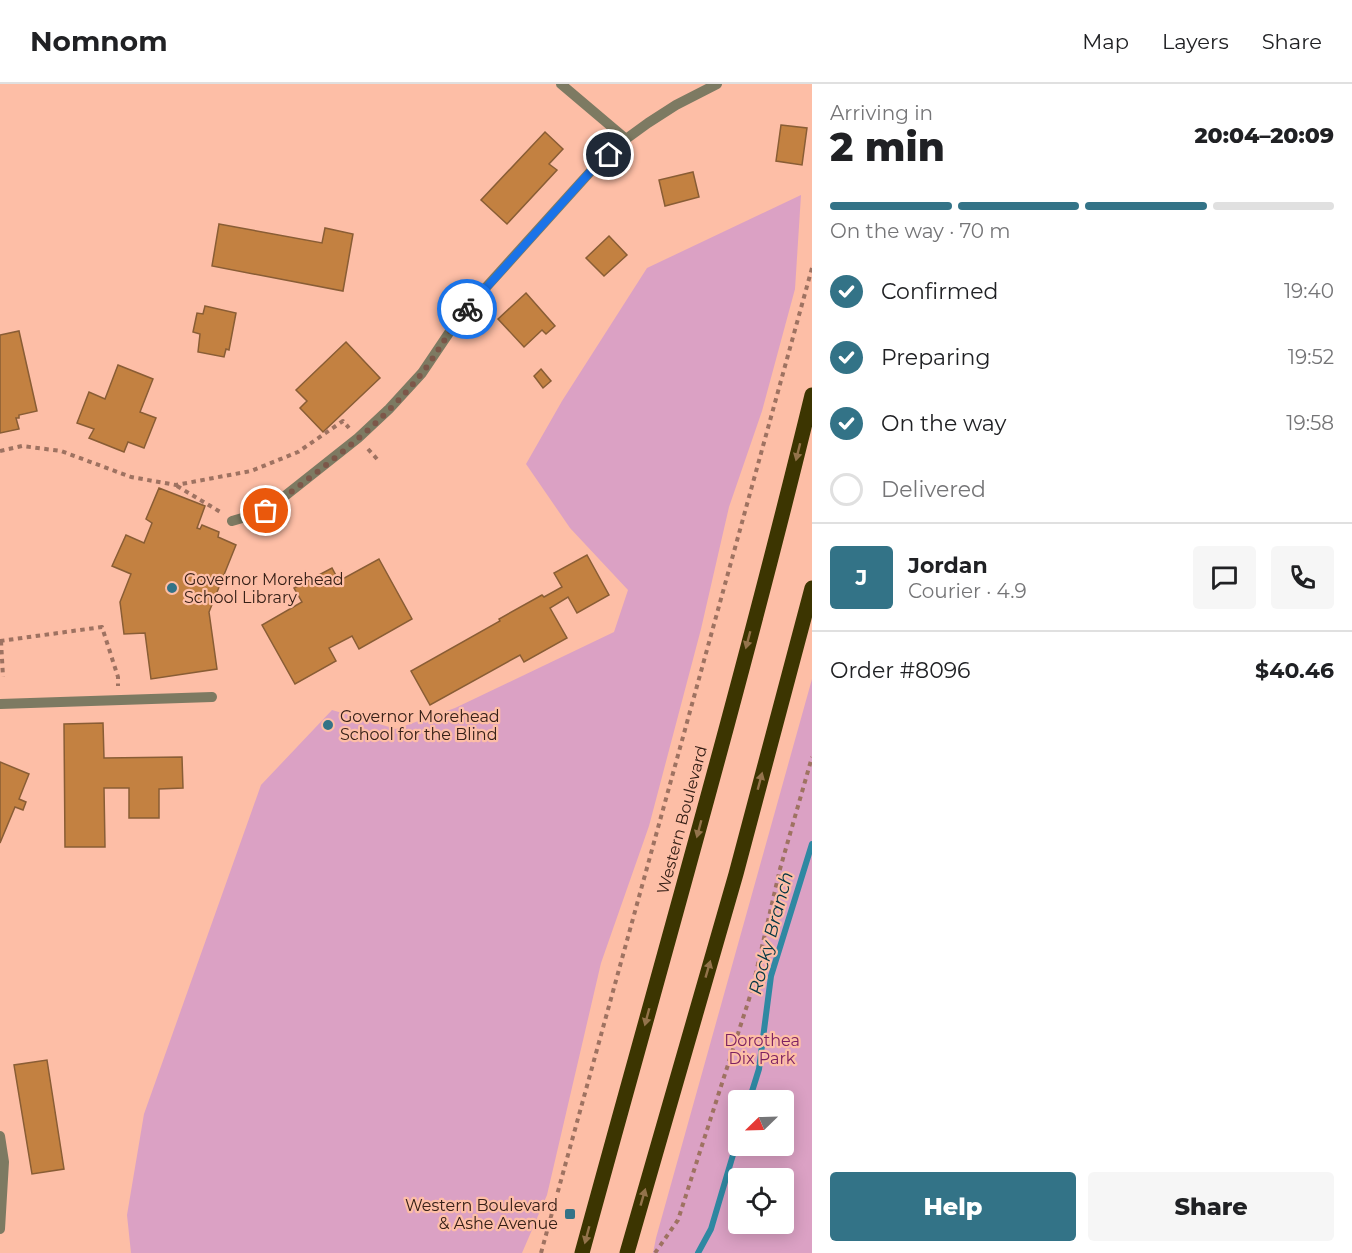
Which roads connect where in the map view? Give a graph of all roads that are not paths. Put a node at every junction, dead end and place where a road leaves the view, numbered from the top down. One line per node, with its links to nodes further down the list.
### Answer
1 (561, 84): 3 (lane)
2 (717, 84): 3 (lane)
3 (626, 139): 5 (lane)
4 (812, 395): 11 (main road, Western Boulevard, one-way to 11)
5 (232, 521)
6 (812, 588): 12 (main road, one-way to 6)
7 (212, 697): 8 (lane)
8 (0, 704)
9 (0, 1136): 10 (lane)
10 (0, 1229)
11 (582, 1253)
12 (627, 1253)

